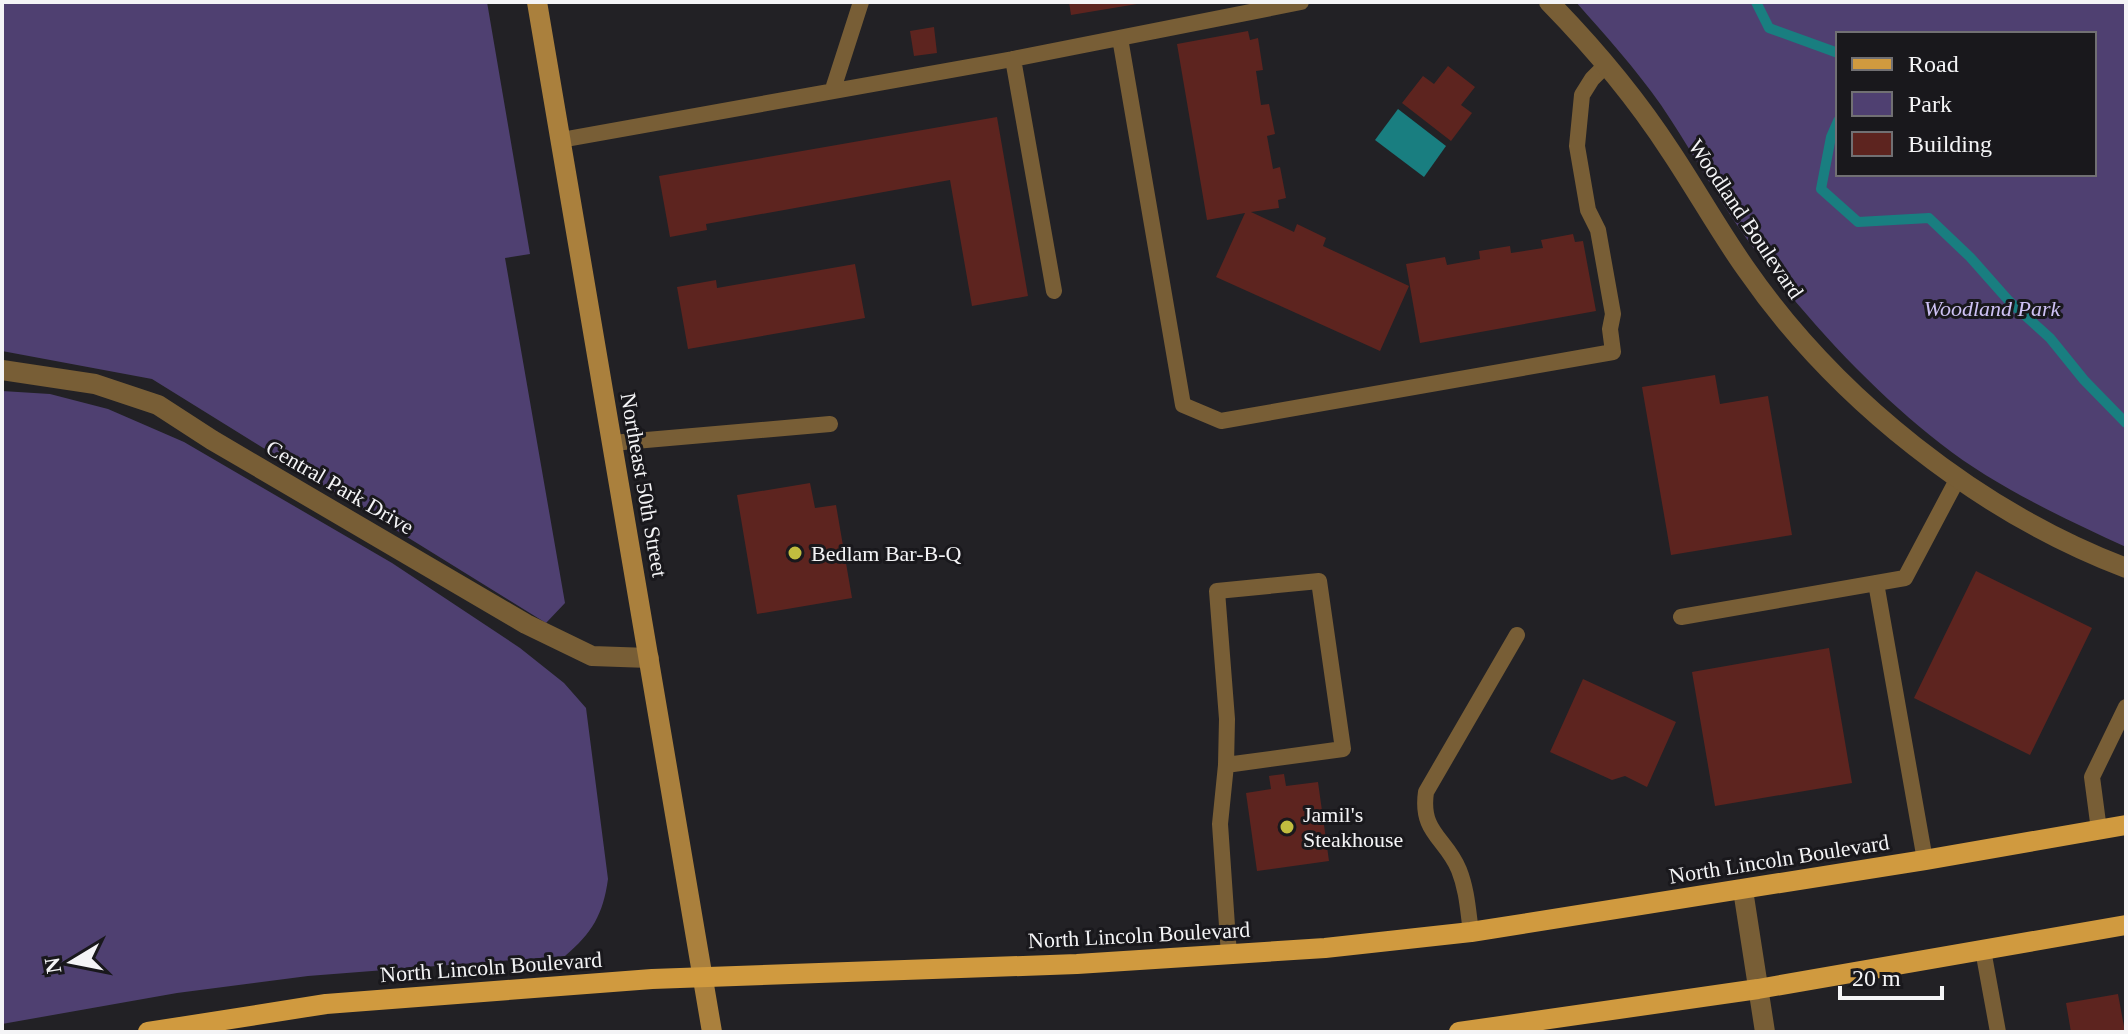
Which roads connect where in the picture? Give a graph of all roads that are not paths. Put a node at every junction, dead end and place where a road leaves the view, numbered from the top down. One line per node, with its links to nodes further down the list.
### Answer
1 (537, 2): 9 (main road, Northeast 50th Street)
2 (861, 2): 8 (lane)
3 (1301, 2): 5 (lane)
4 (1549, 2): 7 (street, Woodland Boulevard)
5 (1120, 38): 6 (lane); 7 (lane)
6 (1013, 59): 8 (lane); 10 (lane)
7 (1606, 65): 14 (street, Woodland Boulevard)
8 (833, 89): 9 (lane)
9 (561, 140): 13 (main road, Northeast 50th Street)
10 (1054, 291)
11 (2, 370): 19 (street, Central Park Drive)
12 (830, 424): 13 (lane)
13 (612, 443): 19 (main road, Northeast 50th Street)
14 (1958, 478): 15 (street, Woodland Boulevard); 16 (lane)
15 (2126, 568)
16 (1876, 583): 17 (lane); 24 (lane)
17 (1681, 617)
18 (1517, 635): 27 (lane)
19 (649, 658): 30 (main road, Northeast 50th Street)
20 (2126, 707): 23 (lane)
21 (1226, 765): 21 (lane); 29 (lane)
22 (2126, 825): 23 (main road, North Lincoln Boulevard)
23 (2099, 830): 24 (main road, North Lincoln Boulevard)
24 (1925, 860): 25 (main road, North Lincoln Boulevard)
25 (1743, 890): 27 (main road, North Lincoln Boulevard); 31 (street)
26 (2126, 925): 28 (main road)
27 (1471, 932): 29 (main road, North Lincoln Boulevard)
28 (1983, 950): 31 (main road); 32 (lane)
29 (1229, 955): 30 (main road, North Lincoln Boulevard)
30 (702, 976): 33 (main road, North Lincoln Boulevard); 34 (main road, Northeast 50th Street)
31 (1758, 989): 35 (main road); 36 (street)
32 (1993, 1031)
33 (148, 1032)
34 (712, 1032)
35 (1459, 1032)
36 (1765, 1032)

